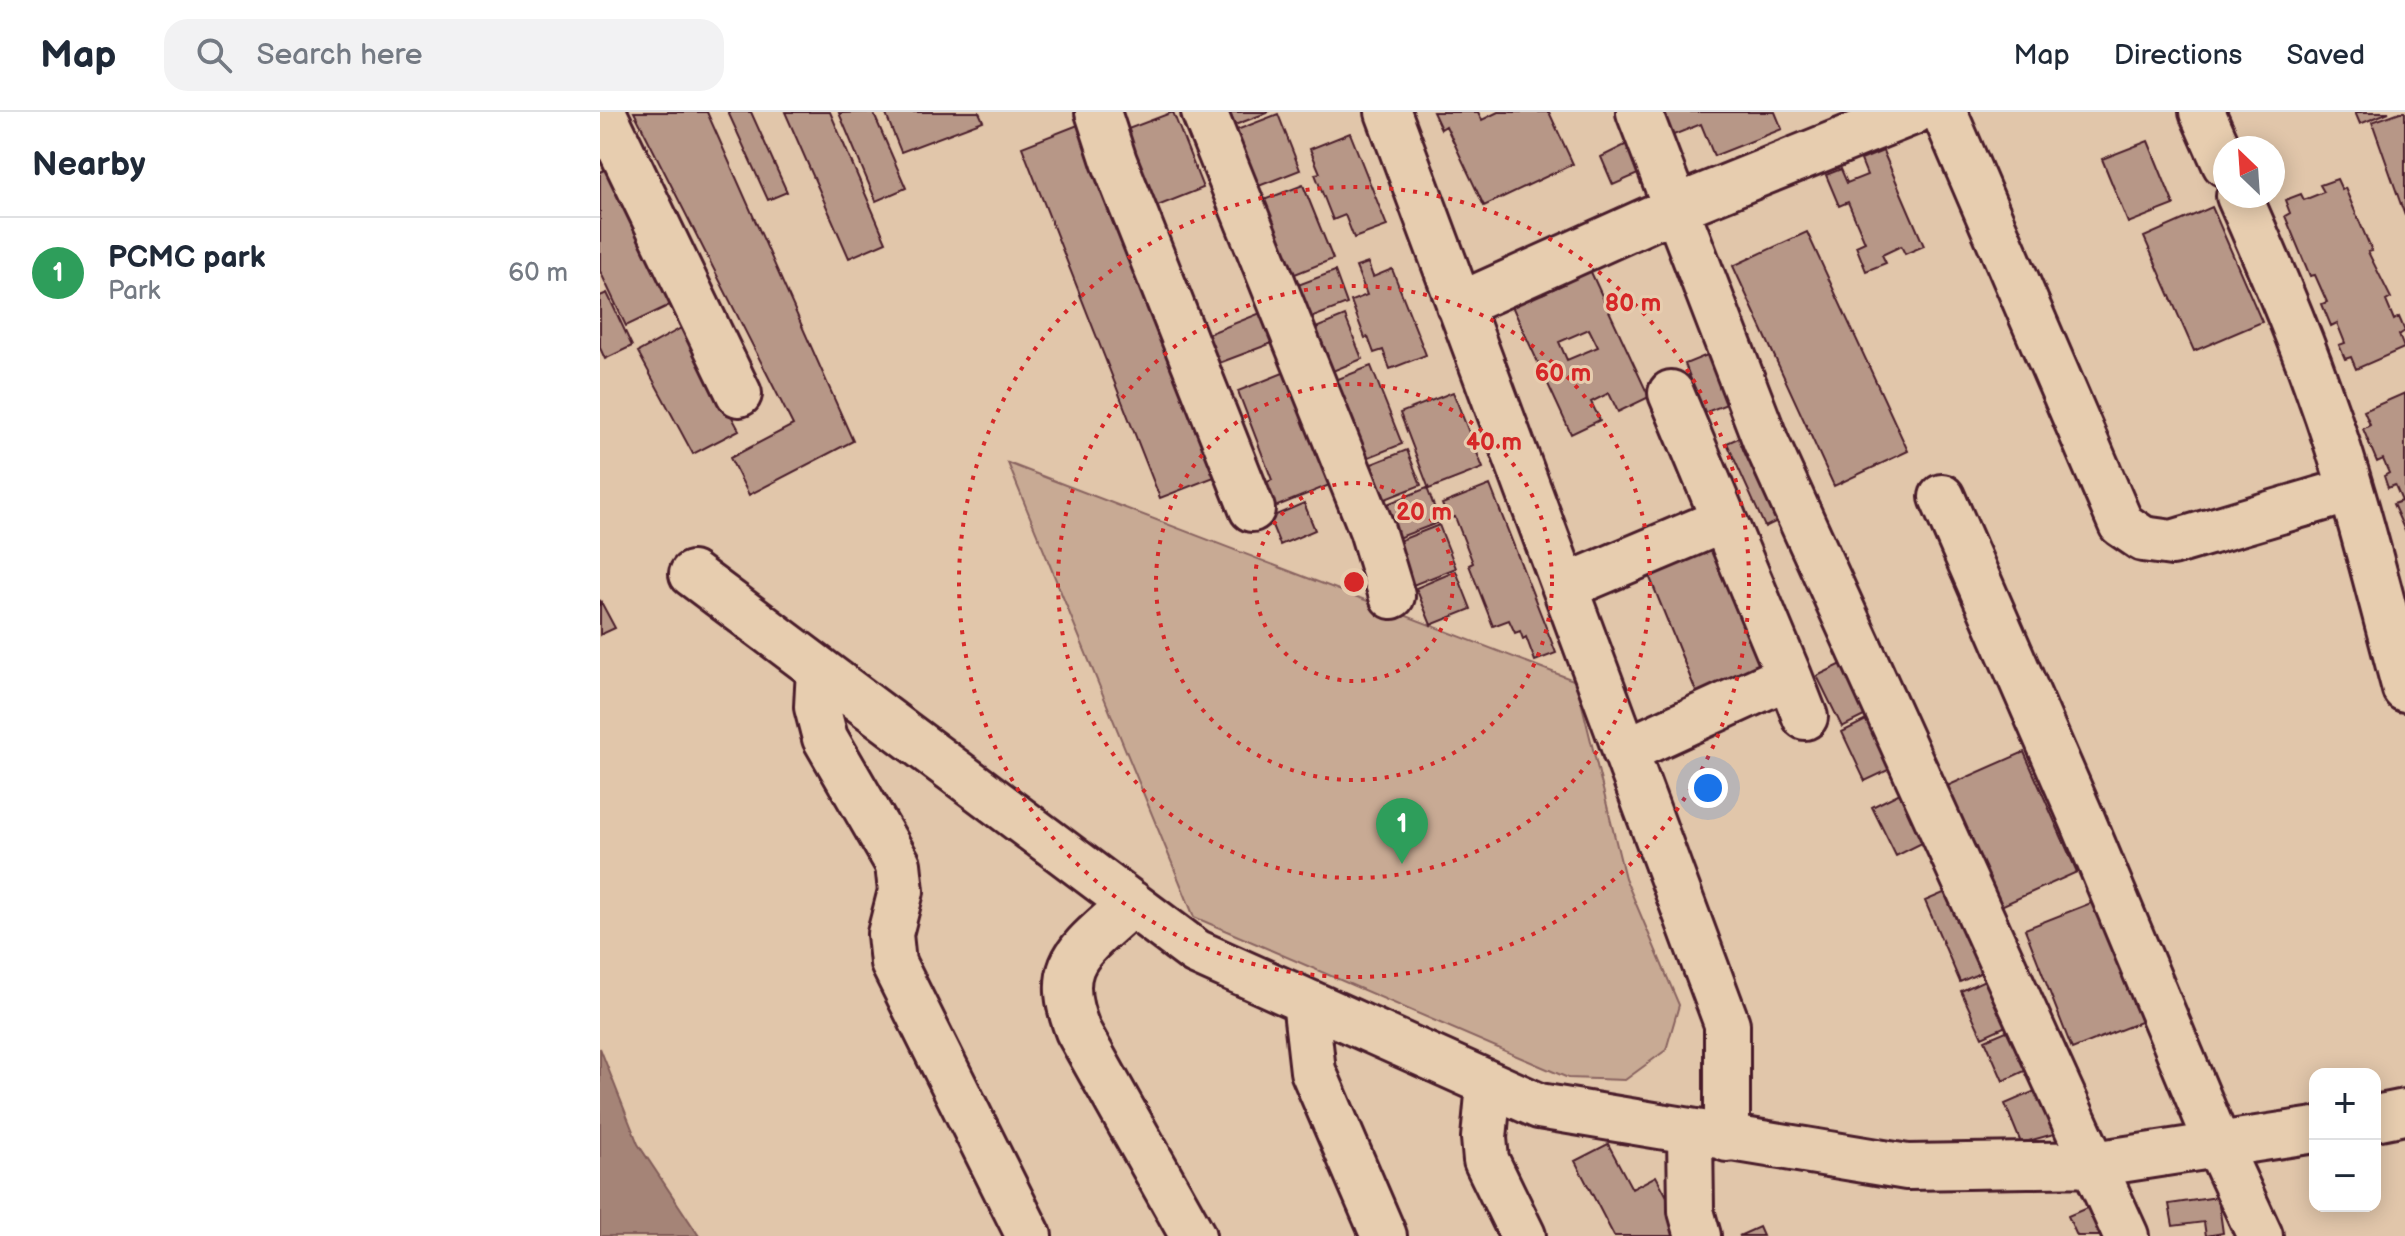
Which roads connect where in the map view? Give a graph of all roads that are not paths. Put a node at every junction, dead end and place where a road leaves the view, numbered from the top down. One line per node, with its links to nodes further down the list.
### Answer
1 (603, 112): 14 (street)
2 (1098, 112): 17 (street)
3 (1204, 112): 21 (street)
4 (1388, 112): 12 (street)
5 (1639, 112): 10 (street)
6 (1944, 112): 15 (street)
7 (2202, 112): 9 (street)
8 (1888, 117): 10 (street)
9 (2213, 137)
10 (1675, 208): 12 (street); 35 (street)
11 (2244, 208): 15 (street)
12 (1459, 305): 20 (street)
13 (1671, 393): 18 (street)
14 (739, 394)
15 (2351, 490): 24 (street)
16 (1942, 497): 34 (street)
17 (1252, 509)
18 (1724, 520): 20 (street); 23 (street)
19 (692, 574): 22 (street)
20 (1565, 587): 26 (street)
21 (1392, 596)
22 (819, 669): 27 (street); 36 (street)
23 (1789, 676): 25 (street); 26 (street)
24 (2405, 689)
25 (1805, 717)
26 (1625, 751): 33 (street)
27 (1131, 903): 28 (street); 37 (street)
28 (1305, 1001): 29 (street); 38 (street)
29 (1489, 1084): 33 (street); 39 (street)
30 (2405, 1112): 31 (street)
31 (2381, 1117)
32 (2309, 1131): 34 (street)
33 (1709, 1136): 35 (street); 40 (street)
34 (2218, 1145): 35 (street); 42 (street)
35 (2094, 1164): 41 (street)
36 (1029, 1236)
37 (1193, 1236)
38 (1384, 1236)
39 (1523, 1236)
40 (1698, 1236)
41 (2126, 1236)
42 (2260, 1236)

